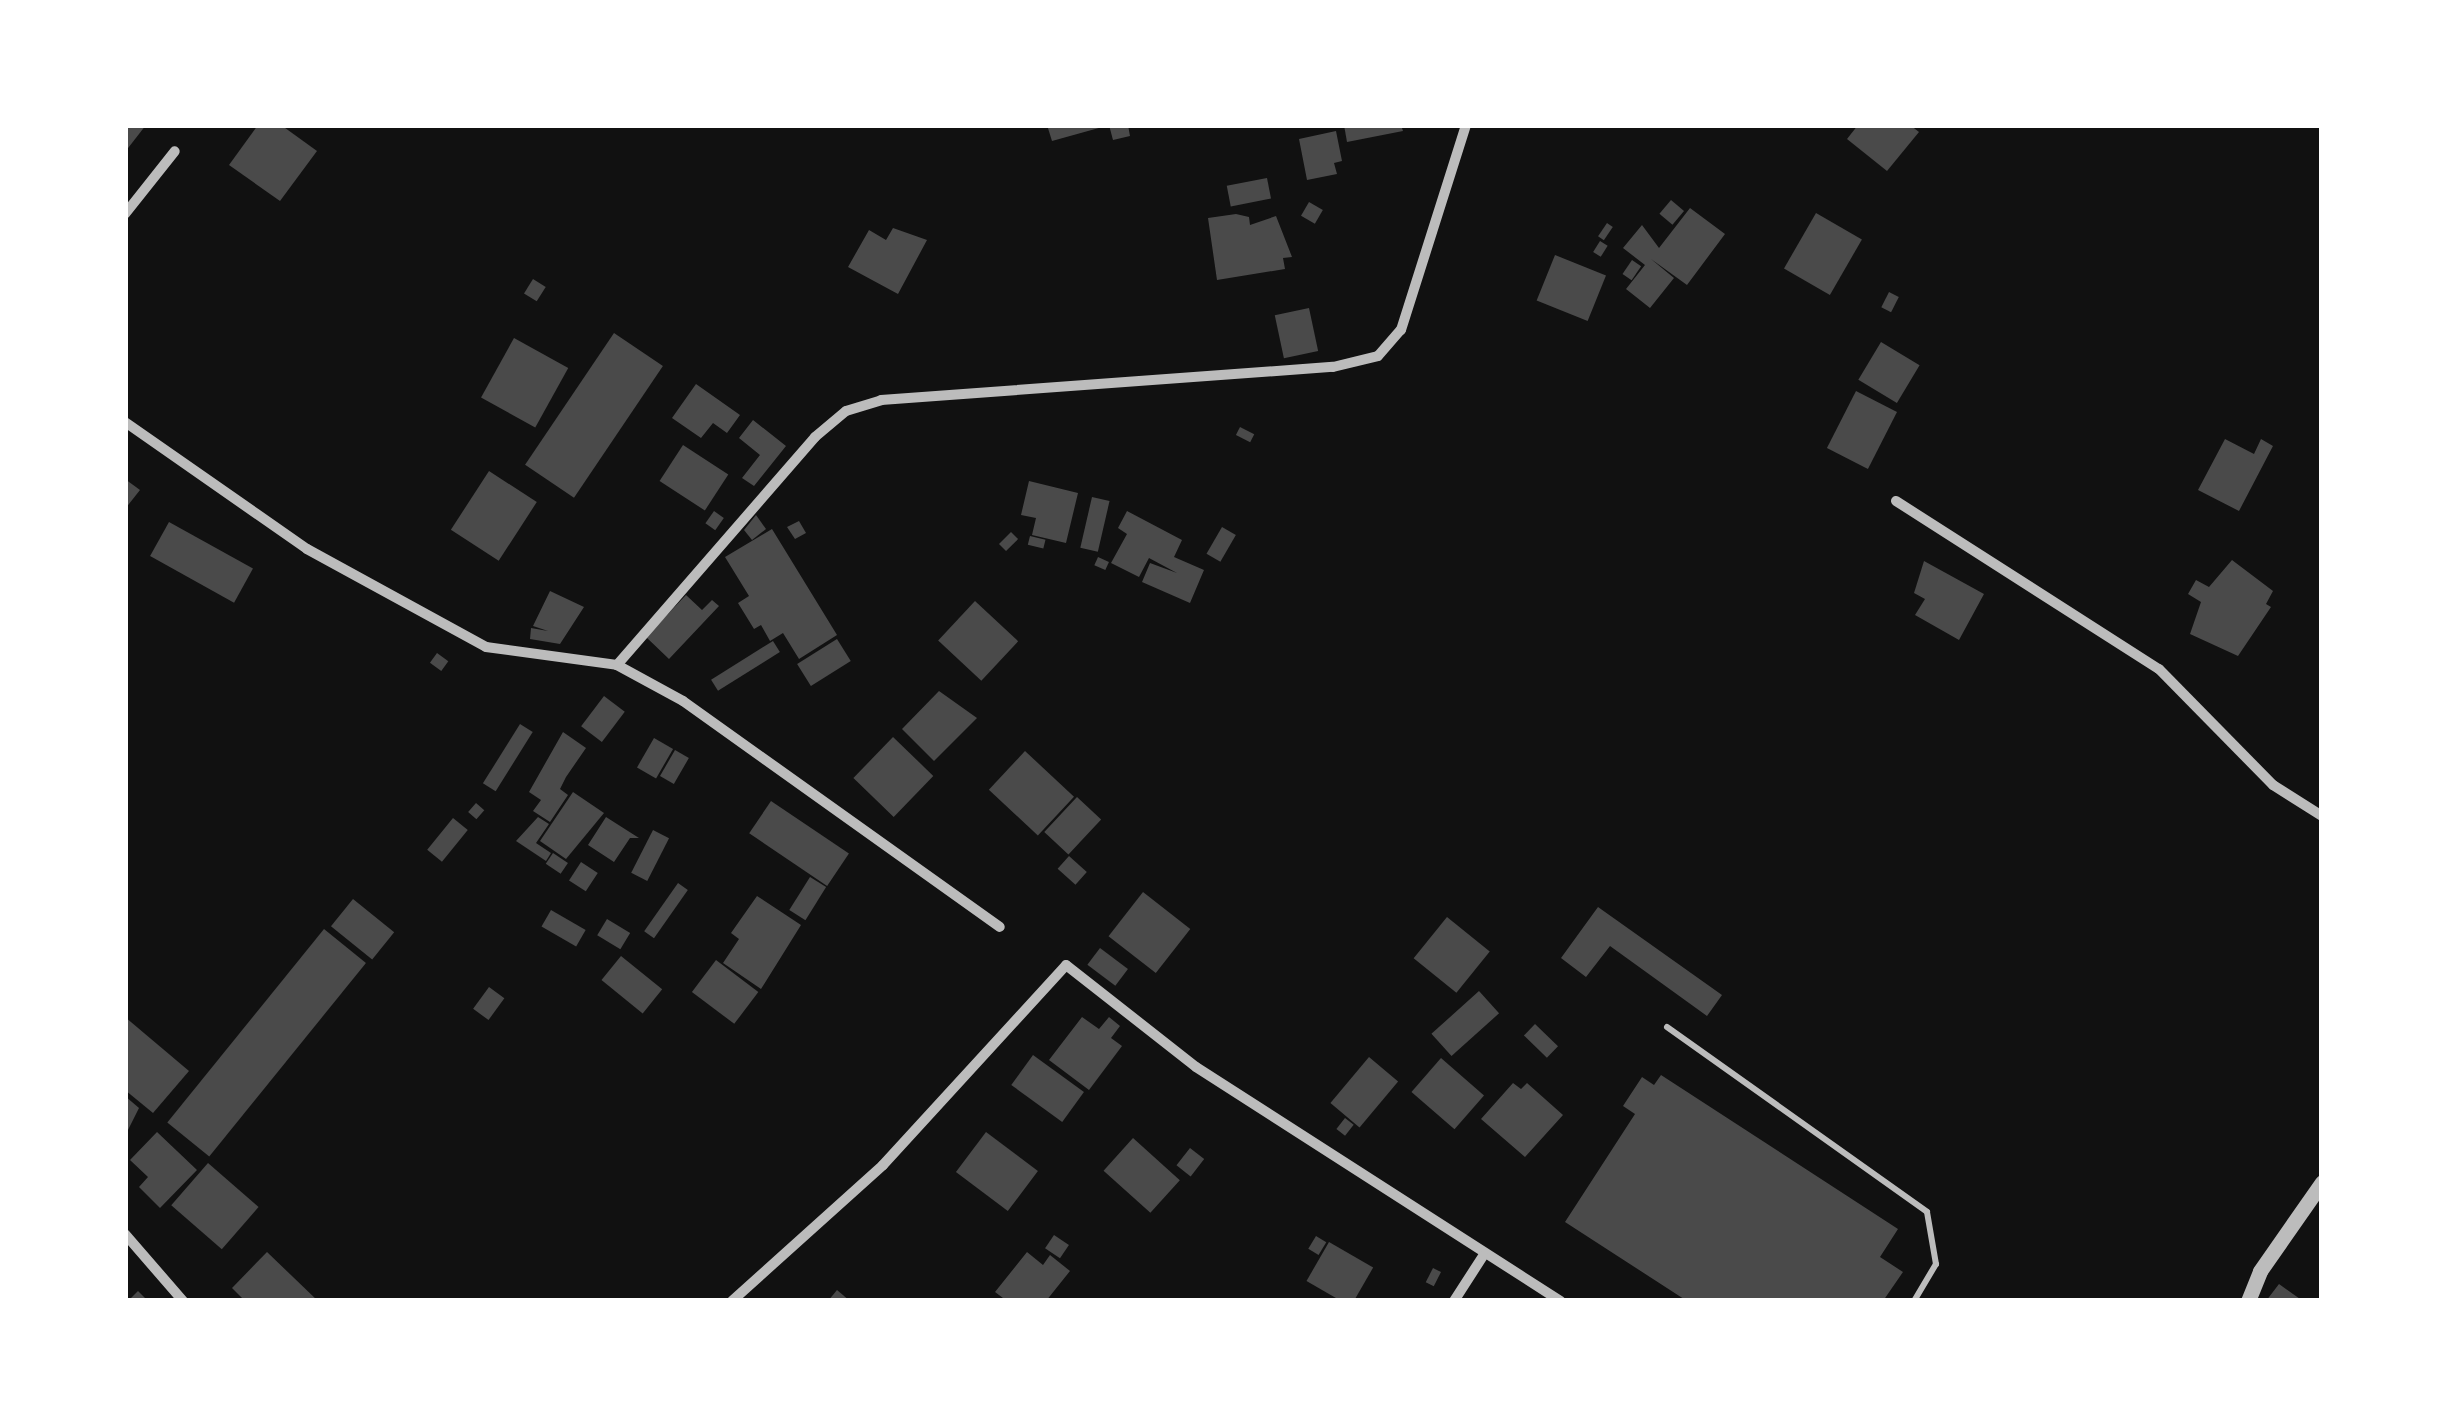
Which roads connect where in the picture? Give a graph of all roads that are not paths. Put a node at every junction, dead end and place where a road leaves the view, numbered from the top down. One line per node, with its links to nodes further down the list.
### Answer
1 (1466, 125): 6 (street)
2 (176, 150): 3 (street)
3 (125, 214)
4 (125, 422): 6 (street)
5 (1896, 501): 7 (street)
6 (617, 665): 8 (street)
7 (2322, 816)
8 (1000, 927)
9 (1667, 1027): 17 (lane)
10 (2322, 1182): 18 (street)
11 (125, 1234): 13 (street)
12 (1483, 1256): 14 (street); 15 (street); 16 (street)
13 (183, 1301)
14 (732, 1301)
15 (1454, 1301)
16 (1560, 1301)
17 (1914, 1301)
18 (2248, 1301)

